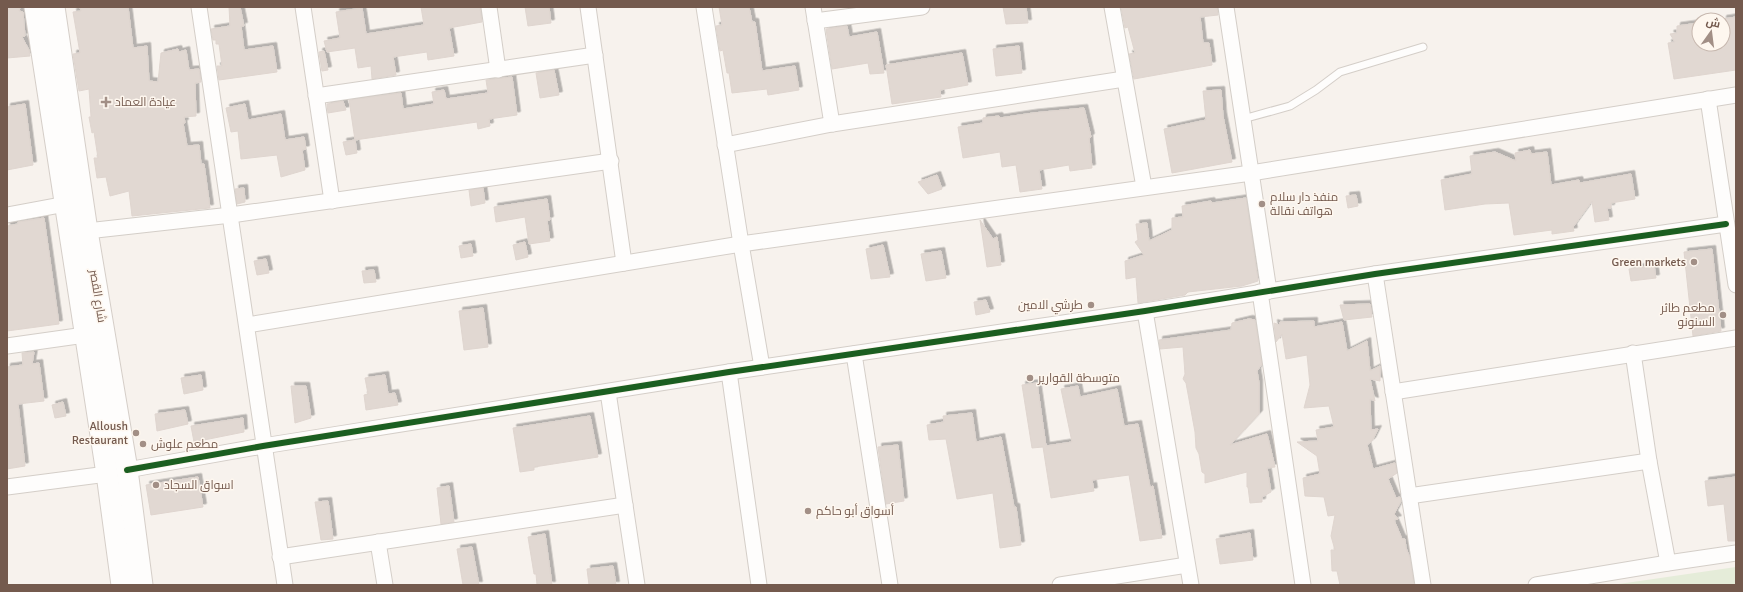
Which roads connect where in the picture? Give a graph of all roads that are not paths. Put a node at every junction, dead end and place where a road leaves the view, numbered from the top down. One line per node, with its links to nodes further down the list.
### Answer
1 (35, 7): 12 (street, شارع القصر)
2 (54, 7): 12 (street, شارع القصر)
3 (199, 7): 30 (street)
4 (303, 7): 19 (street)
5 (489, 7): 15 (street)
6 (588, 7): 14 (street)
7 (704, 7): 23 (street)
8 (922, 7): 11 (street)
9 (1112, 7): 16 (street)
10 (1226, 7): 21 (street)
11 (814, 14): 22 (street)
12 (49, 34): 17 (street, شارع القصر)
13 (1423, 48): 21 (lane)
14 (595, 55): 15 (street); 24 (street)
15 (498, 70): 19 (street)
16 (1124, 79): 22 (street); 26 (street)
17 (57, 89): 28 (street, شارع القصر); 32 (street, شارع القصر)
18 (1736, 95): 20 (street)
19 (316, 96): 27 (street)
20 (1708, 99): 25 (street); 31 (street)
21 (1243, 119): 25 (street)
22 (832, 124): 23 (street)
23 (725, 145): 33 (street)
24 (610, 161): 27 (street); 34 (street)
25 (1251, 173): 26 (street); 37 (street)
26 (1144, 187): 33 (street)
27 (332, 201): 30 (street)
28 (66, 204): 29 (street); 40 (street, شارع القصر)
29 (7, 215)
30 (231, 215): 32 (street); 39 (street)
31 (1726, 224): 35 (street); 36 (street)
32 (87, 231): 51 (street, شارع القصر)
33 (741, 244): 34 (street); 45 (street)
34 (624, 263): 39 (street)
35 (1375, 274): 37 (street); 48 (street)
36 (1736, 285)
37 (1265, 292): 38 (street); 70 (street)
38 (1145, 311): 44 (street); 60 (street)
39 (246, 325): 49 (street)
40 (85, 335): 42 (street); 52 (street, شارع القصر)
41 (1736, 338): 43 (street)
42 (7, 346)
43 (1633, 353): 48 (street); 50 (street)
44 (854, 354): 45 (street); 67 (street)
45 (762, 367): 46 (street)
46 (730, 372): 47 (street); 66 (street)
47 (608, 392): 49 (street); 55 (street)
48 (1393, 392): 54 (street)
49 (263, 446): 51 (street); 58 (street)
50 (1649, 461): 54 (street); 59 (street)
51 (127, 470): 62 (street, شارع القصر)
52 (107, 474): 53 (street); 61 (street, شارع القصر)
53 (7, 487)
54 (1409, 496): 71 (street)
55 (625, 505): 56 (street); 65 (street)
56 (378, 542): 58 (street); 64 (street)
57 (1736, 553): 59 (street)
58 (280, 558): 63 (street)
59 (1668, 563): 72 (street)
60 (1187, 565): 68 (street); 69 (street)
61 (122, 585)
62 (142, 585)
63 (285, 585)
64 (385, 585)
65 (637, 585)
66 (759, 585)
67 (890, 585)
68 (1060, 585)
69 (1191, 585)
70 (1303, 585)
71 (1423, 585)
72 (1536, 585)

